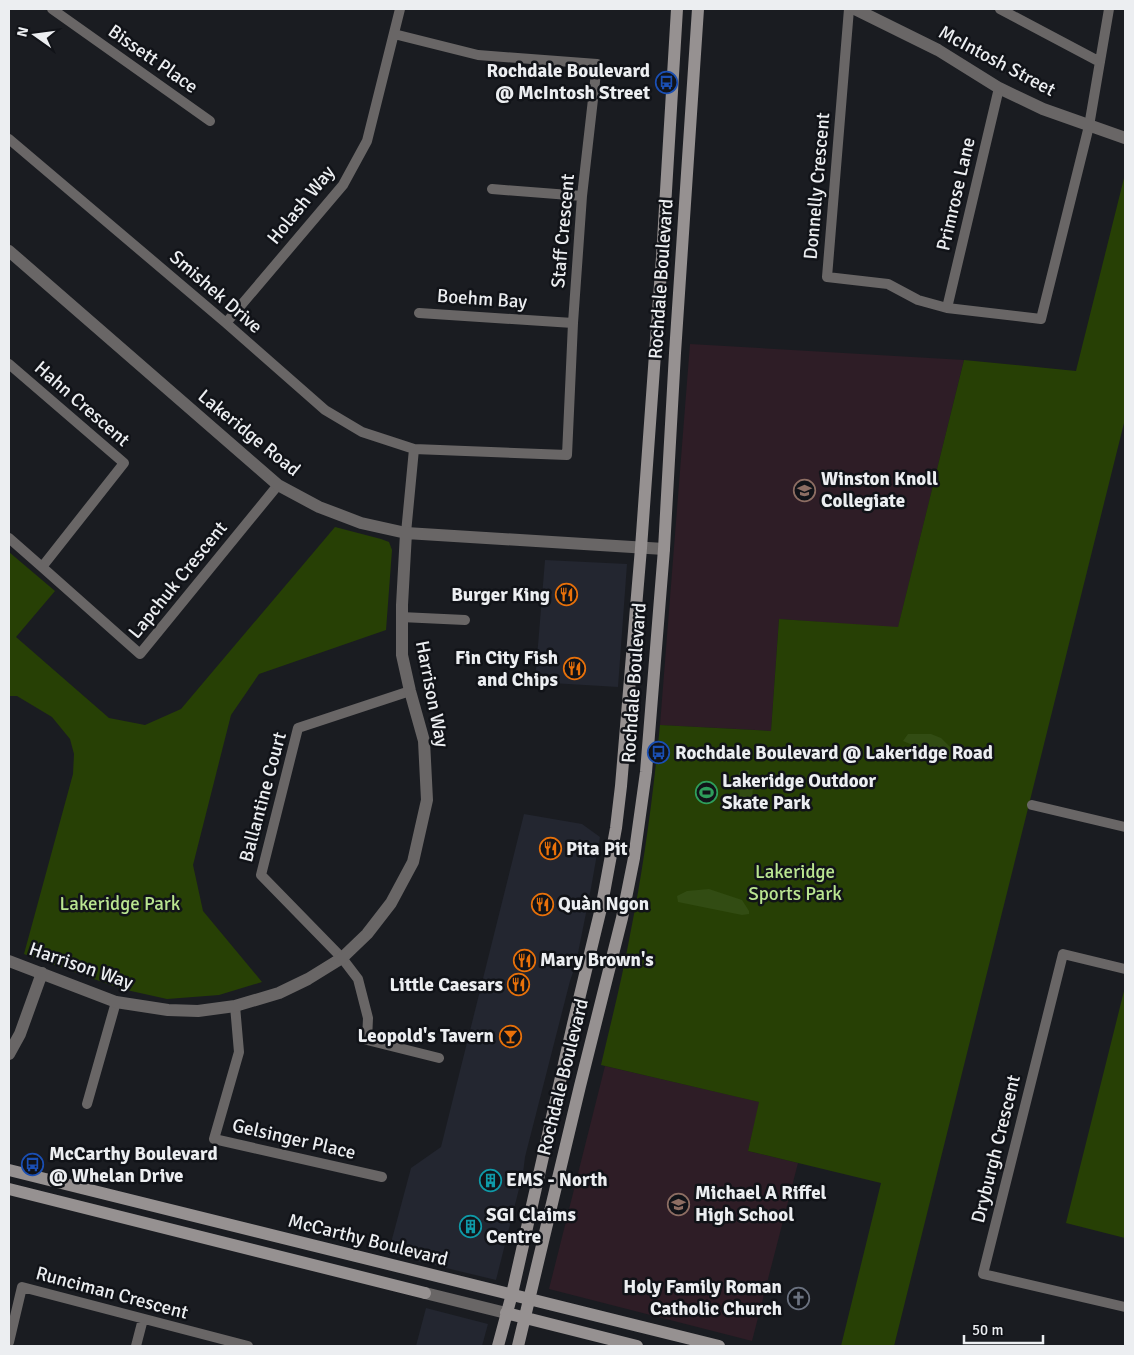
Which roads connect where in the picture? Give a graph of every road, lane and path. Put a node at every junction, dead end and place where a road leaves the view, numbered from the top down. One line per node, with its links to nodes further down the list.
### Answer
1 (52, 9): 12 (street, Bissett Place)
2 (400, 9): 9 (street, Holash Way)
3 (677, 9): 28 (main road, Rochdale Boulevard)
4 (698, 9): 29 (main road, Rochdale Boulevard)
5 (849, 9): 19 (street, Donnelly Crescent)
6 (856, 9): 11 (street, McIntosh Street)
7 (1000, 9): 10 (street)
8 (1109, 9): 10 (street)
9 (394, 34): 17 (street, Staff Crescent); 21 (street, Holash Way)
10 (1100, 62): 13 (street)
11 (999, 88): 13 (street, McIntosh Street); 19 (street, Primrose Lane)
12 (210, 121)
13 (1089, 126): 14 (street, McIntosh Street); 19 (street, Donnelly Crescent)
14 (1125, 138)
15 (9, 139): 21 (street, Smishek Drive)
16 (492, 189): 17 (street)
17 (582, 196): 22 (street, Staff Crescent)
18 (9, 251): 25 (street, Lakeridge Road)
19 (947, 308)
20 (419, 313): 22 (street, Boehm Bay)
21 (226, 323): 24 (street, Smishek Drive)
22 (573, 323): 24 (street, Staff Crescent)
23 (9, 364): 30 (street, Hahn Crescent)
24 (414, 449): 26 (street, Harrison Way)
25 (278, 484): 26 (street, Lakeridge Road); 30 (street, Lapchuk Crescent)
26 (406, 533): 28 (street, Lakeridge Road); 31 (street, Harrison Way)
27 (9, 538): 30 (street, Lapchuk Crescent)
28 (641, 548): 29 (street, Lakeridge Road); 49 (main road, Rochdale Boulevard)
29 (664, 549): 50 (main road, Rochdale Boulevard)
30 (42, 567)
31 (401, 617): 32 (street); 33 (street, Harrison Way)
32 (465, 620)
33 (410, 691): 36 (street, Harrison Way); 36 (street, Ballantine Court)
34 (1032, 805): 35 (street)
35 (1125, 827)
36 (342, 958): 41 (street, Harrison Way); 43 (street)
37 (9, 961): 39 (street, Harrison Way)
38 (1125, 969): 51 (street, Dryburgh Crescent)
39 (42, 973): 40 (street, Harrison Way); 42 (street)
40 (116, 1002): 41 (street, Harrison Way); 44 (street)
41 (234, 1006): 46 (street, Gelsinger Place)
42 (9, 1054)
43 (439, 1058)
44 (88, 1104)
45 (9, 1170): 49 (main road, McCarthy Boulevard)
46 (382, 1177)
47 (9, 1189): 48 (main road, McCarthy Boulevard)
48 (425, 1293): 52 (street, McCarthy Boulevard)
49 (512, 1294): 50 (main road, McCarthy Boulevard); 52 (main road, Rochdale Boulevard)
50 (529, 1299): 53 (main road, Rochdale Boulevard); 61 (main road, McCarthy Boulevard)
51 (1125, 1307)
52 (506, 1314): 53 (main road, McCarthy Boulevard); 58 (main road, Rochdale Boulevard)
53 (524, 1318): 59 (main road, Rochdale Boulevard); 60 (main road, McCarthy Boulevard)
54 (143, 1319): 55 (street, Runciman Crescent); 56 (street); 57 (street, Runciman Crescent)
55 (9, 1342)
56 (136, 1346)
57 (248, 1346)
58 (498, 1346)
59 (518, 1346)
60 (637, 1346)
61 (719, 1346)

